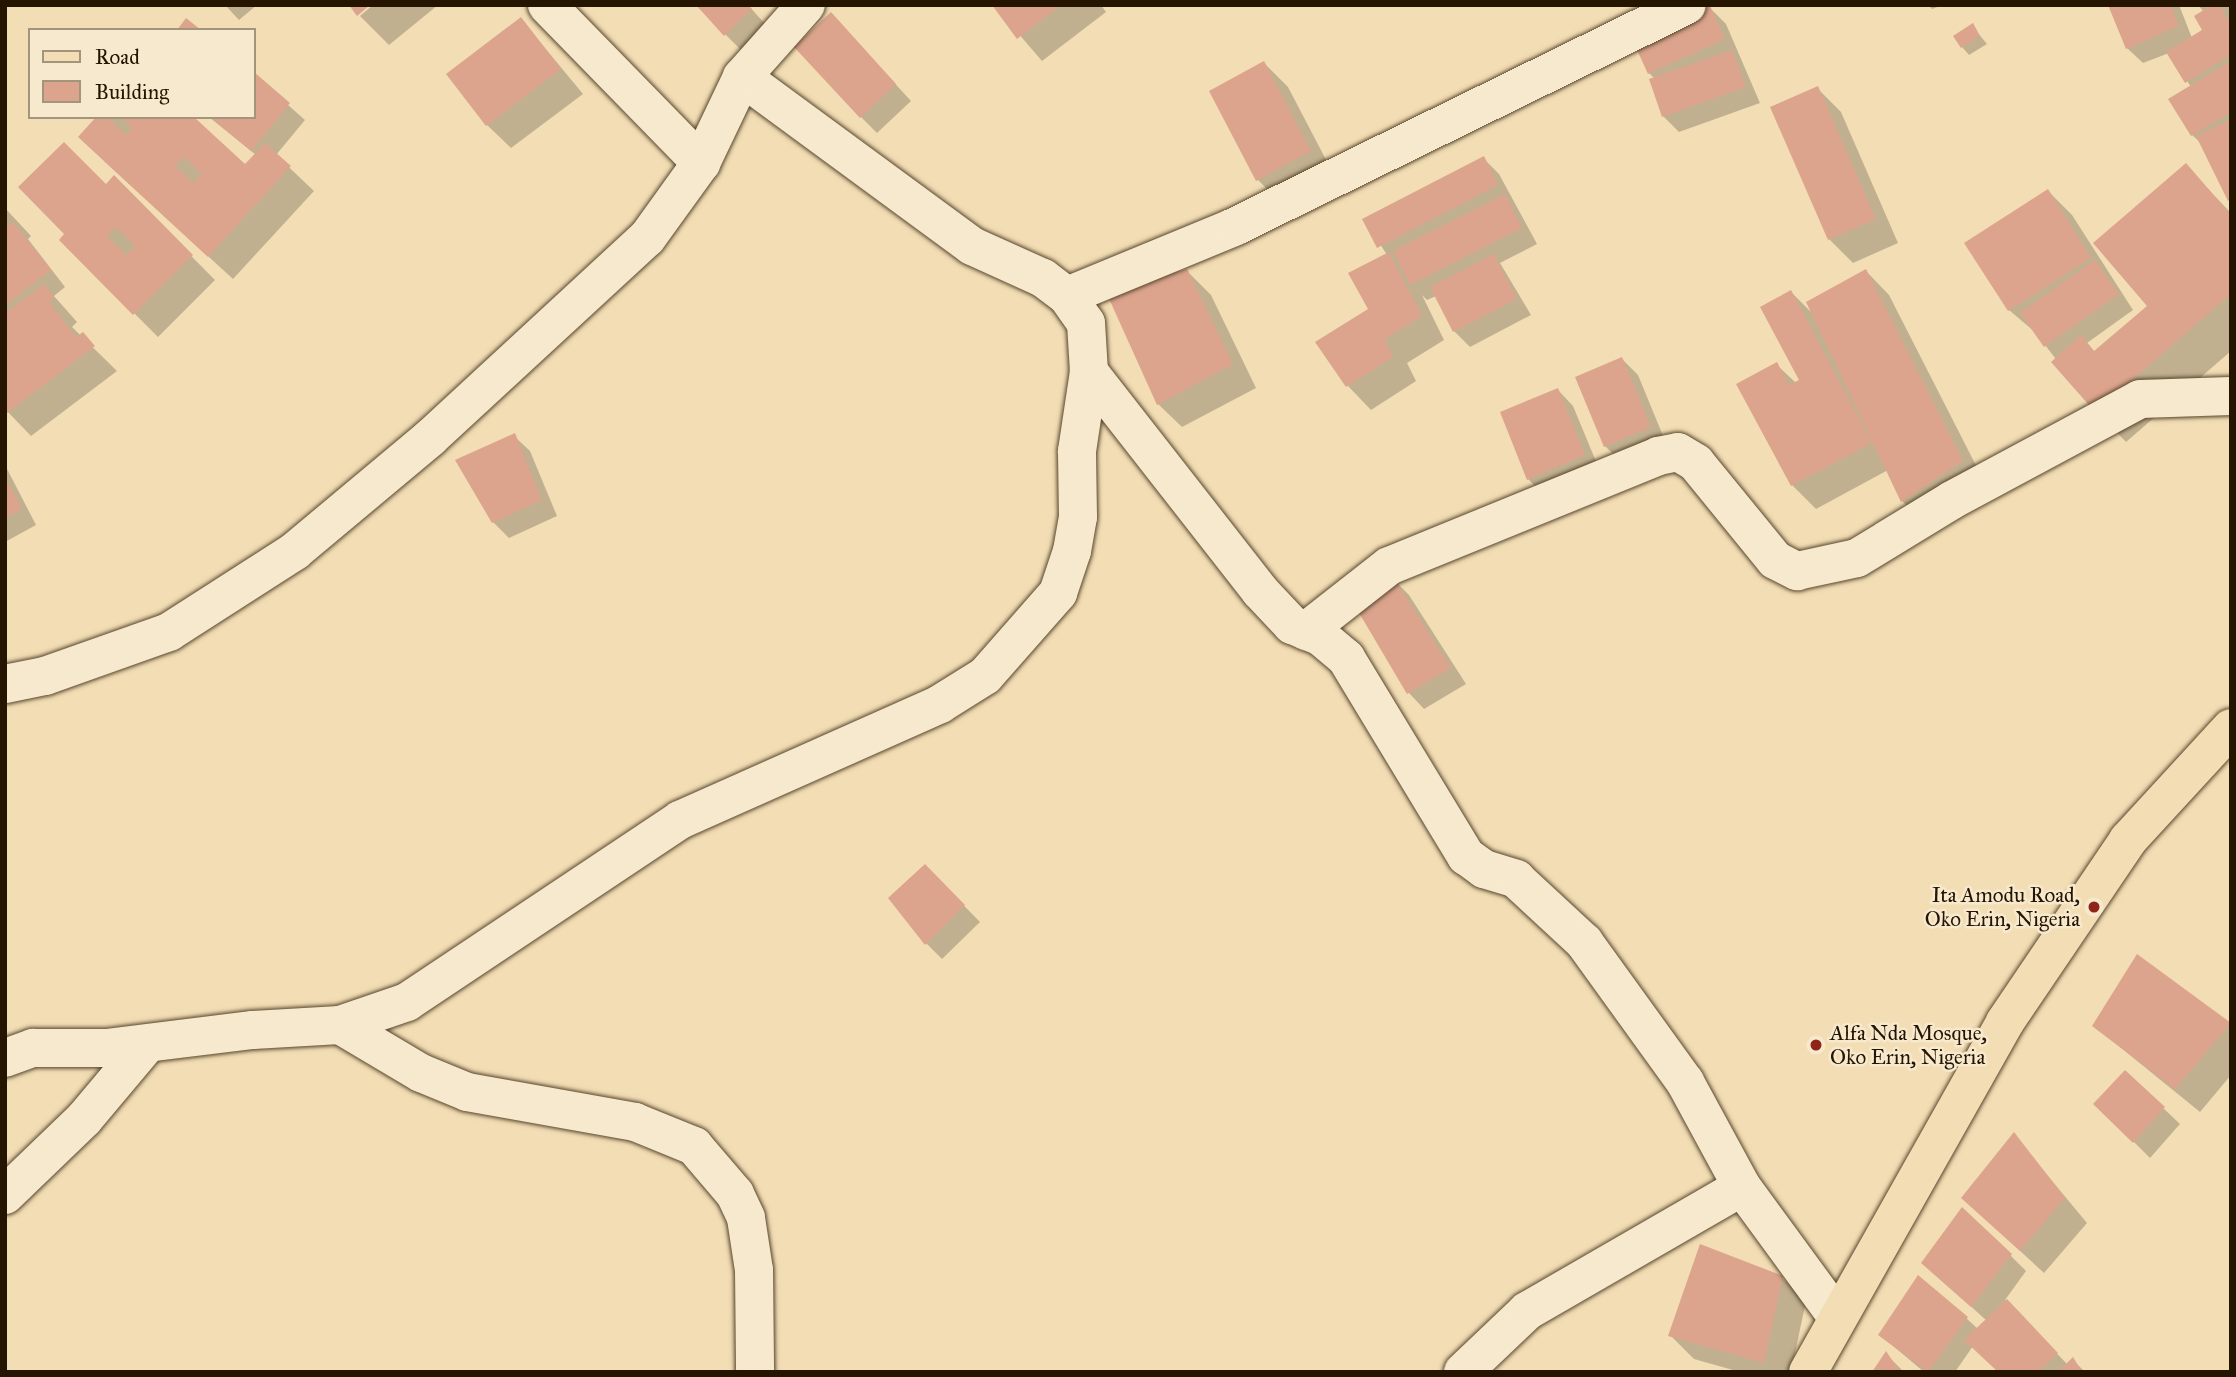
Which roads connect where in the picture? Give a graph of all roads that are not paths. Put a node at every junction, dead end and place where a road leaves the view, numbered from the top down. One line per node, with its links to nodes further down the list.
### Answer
1 (547, 5): 5 (street)
2 (806, 5): 4 (street)
3 (1687, 5): 6 (street)
4 (742, 77): 5 (street); 6 (street)
5 (701, 163): 10 (street)
6 (1067, 296): 7 (street)
7 (1089, 372): 9 (street); 12 (street)
8 (2231, 396): 9 (street)
9 (1306, 631): 15 (street)
10 (5, 684)
11 (2231, 728): 17 (main road)
12 (340, 1025): 13 (street); 18 (street)
13 (146, 1045): 14 (street); 16 (street)
14 (5, 1058)
15 (1742, 1187): 17 (street); 19 (street)
16 (5, 1195)
17 (1838, 1318): 20 (main road)
18 (755, 1372)
19 (1463, 1372)
20 (1808, 1372)

